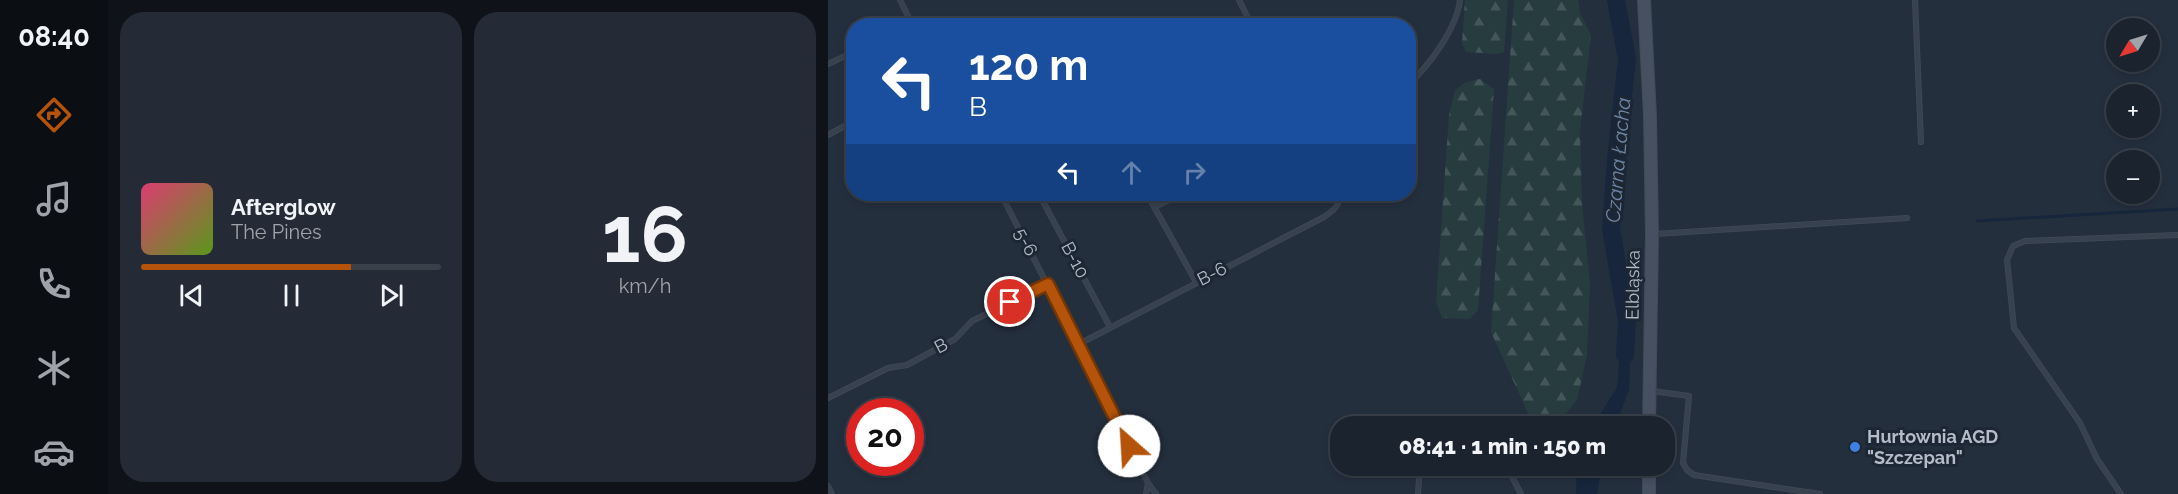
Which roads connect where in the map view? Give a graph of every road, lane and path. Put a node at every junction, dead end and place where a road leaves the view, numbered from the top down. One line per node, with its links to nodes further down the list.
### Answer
1 (900, 0): 6 (lane)
2 (1239, 0): 7 (lane)
3 (1460, 0): 10 (lane)
4 (1644, 0): 21 (main road, Elbląska)
5 (1915, 0): 13 (lane)
6 (908, 18)
7 (1248, 18)
8 (846, 56): 9 (lane)
9 (828, 64)
10 (1416, 75)
11 (846, 125): 12 (lane)
12 (828, 135)
13 (1921, 141)
14 (1005, 201): 24 (lane, 5-6)
15 (1043, 201): 25 (lane, B-10)
16 (1151, 201): 19 (lane)
17 (1167, 201): 19 (lane)
18 (1338, 201): 23 (lane, B-6)
19 (1154, 207): 23 (lane)
20 (1906, 218): 21 (lane)
21 (1652, 235): 27 (main road, Elbląska)
22 (2178, 235): 42 (lane)
23 (1196, 282): 25 (lane, B-6)
24 (1048, 284): 26 (lane, 5-6); 28 (lane, B)
25 (1110, 327): 26 (lane, B-6)
26 (1079, 344): 33 (lane, 5-6)
27 (1649, 391): 29 (main road, Elbląska); 41 (lane)
28 (828, 398)
29 (1649, 416)
30 (1419, 476): 38 (lane)
31 (1511, 476): 39 (lane)
32 (1649, 476): 40 (main road)
33 (1148, 483): 36 (lane); 37 (lane, 5-6)
34 (828, 486): 35 (lane)
35 (832, 494)
36 (1146, 494)
37 (1156, 494)
38 (1418, 494)
39 (1521, 494)
40 (1649, 494)
41 (1820, 494)
42 (2121, 494)

